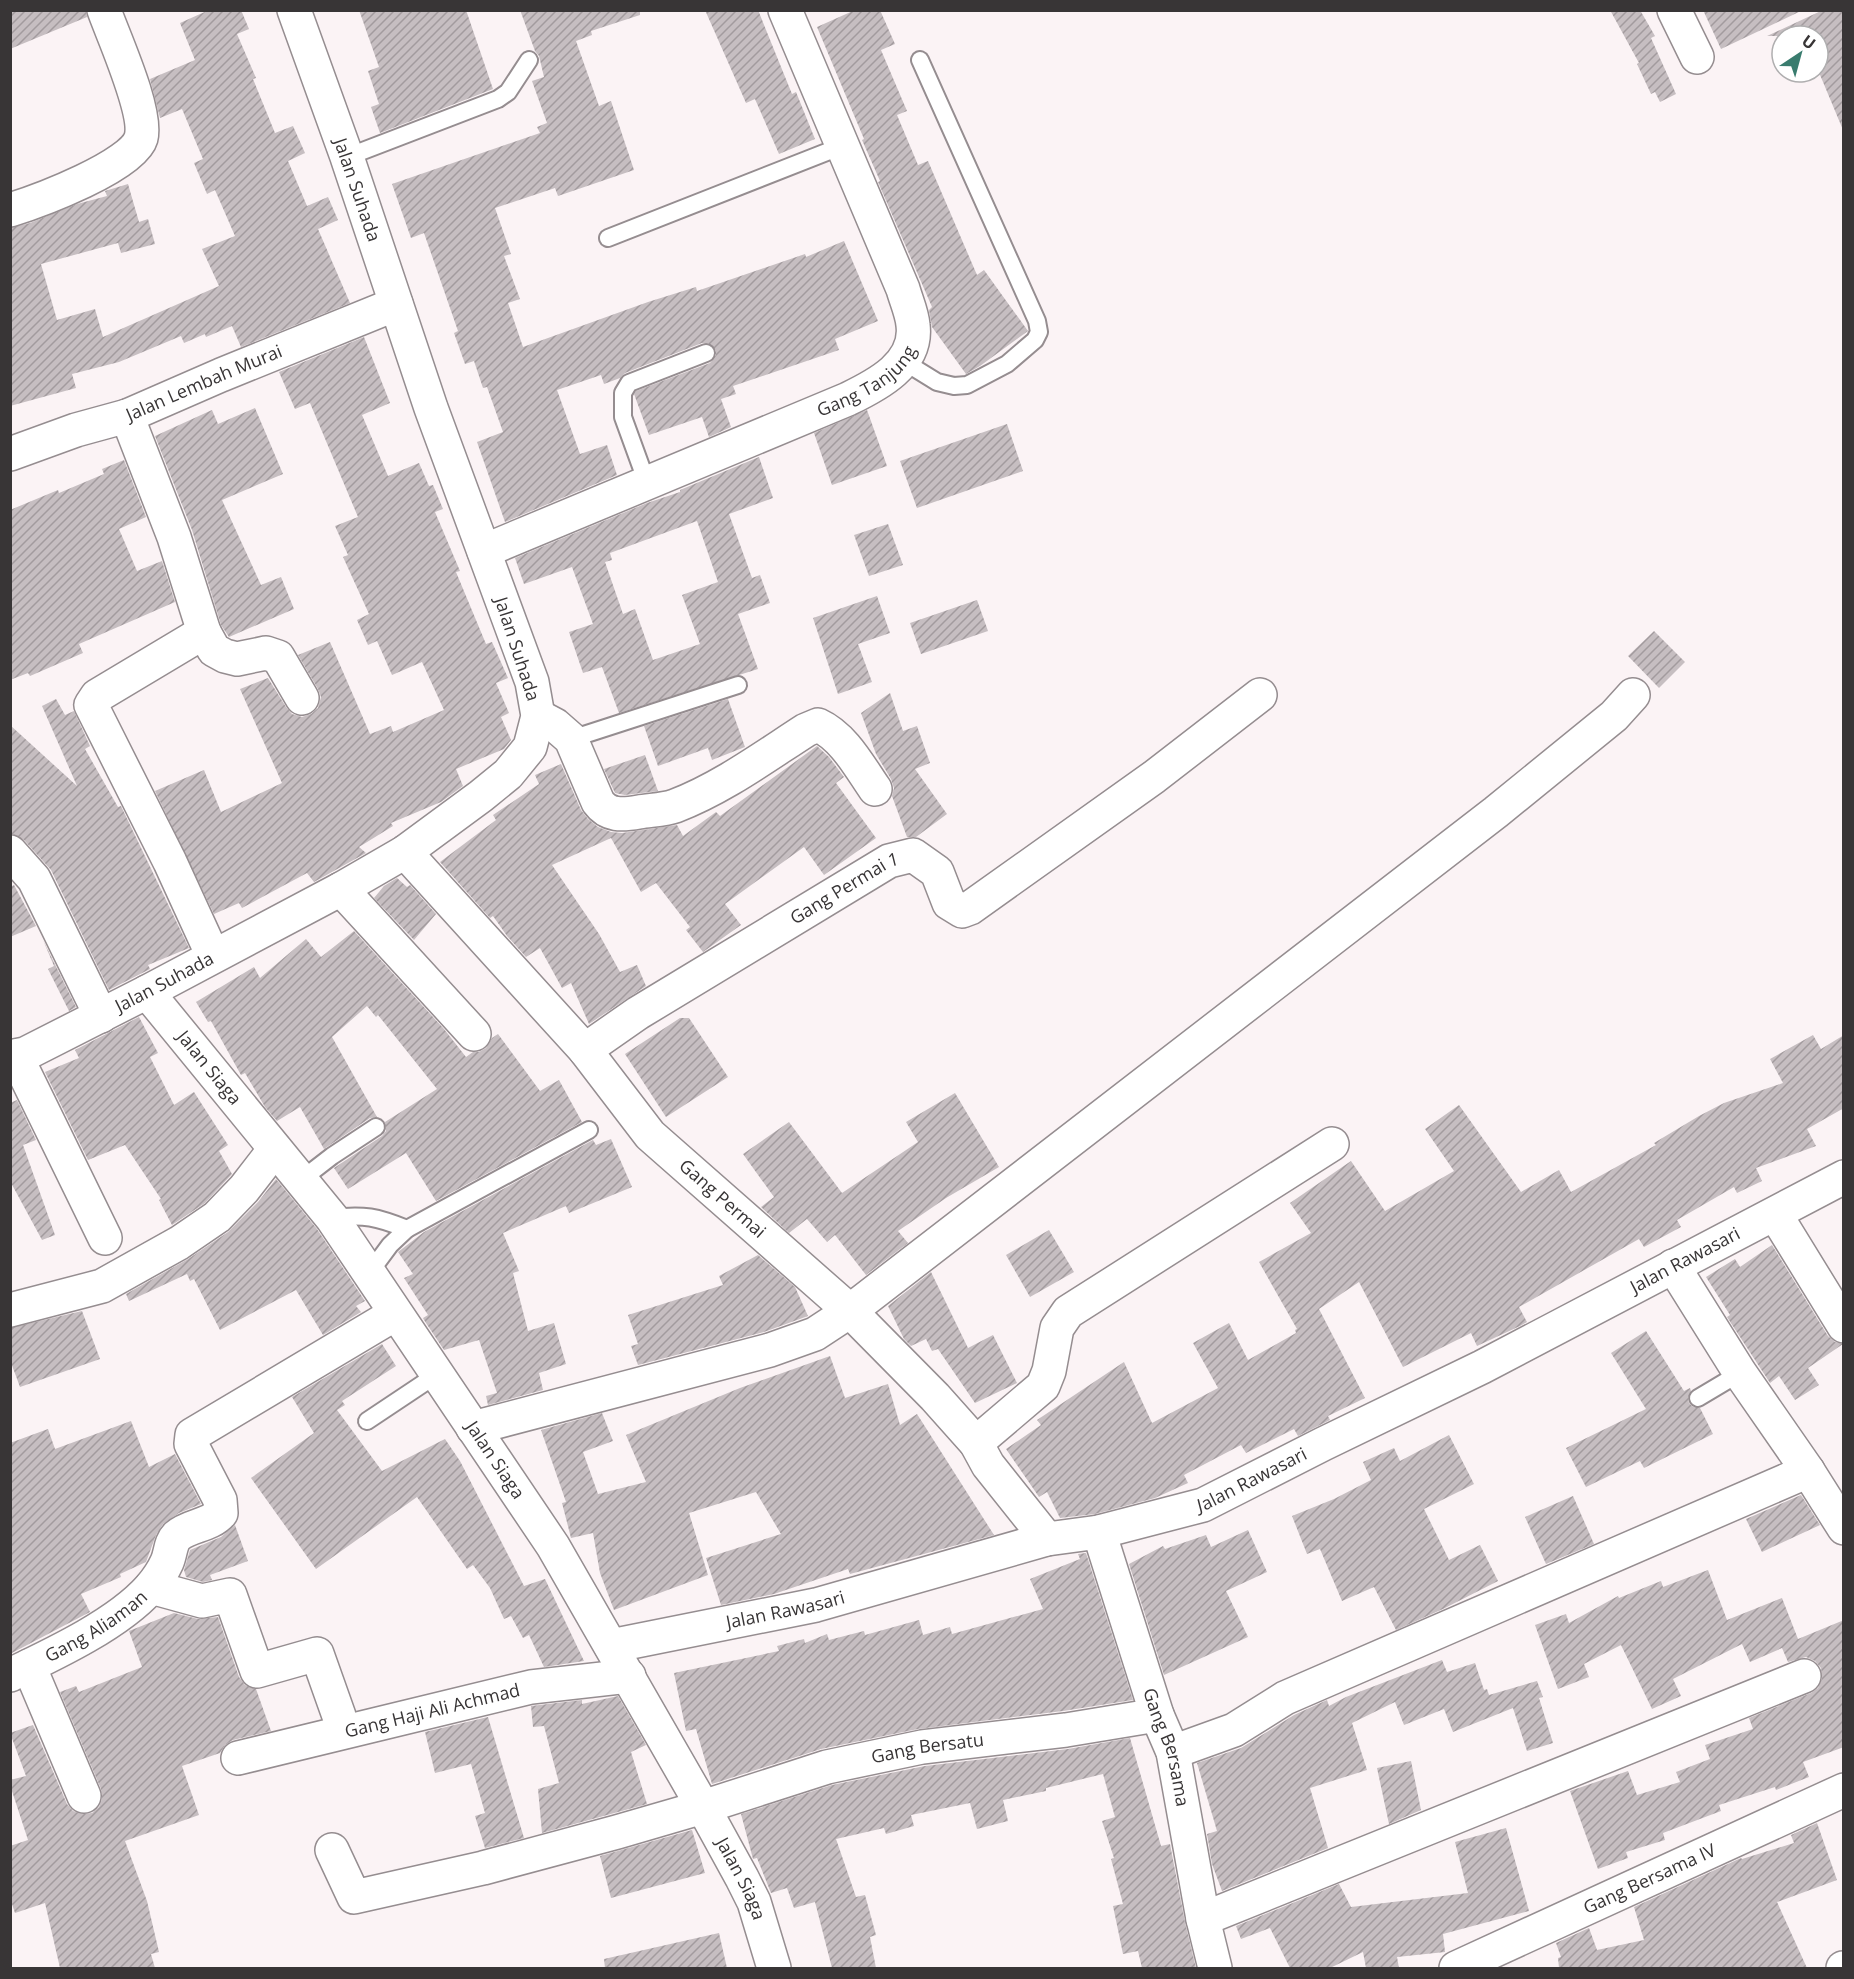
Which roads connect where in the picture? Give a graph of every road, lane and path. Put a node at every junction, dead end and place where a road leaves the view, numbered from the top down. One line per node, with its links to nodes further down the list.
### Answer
1 (104, 10): 10 (street)
2 (294, 10): 9 (street, Jalan Suhada)
3 (785, 10): 8 (street, Gang Tanjung)
4 (1674, 10): 5 (street)
5 (1697, 57)
6 (529, 60): 9 (lane)
7 (920, 60): 14 (lane)
8 (842, 146): 11 (lane); 14 (street, Gang Tanjung)
9 (347, 158): 12 (street, Jalan Suhada)
10 (10, 210)
11 (608, 238)
12 (396, 304): 15 (street, Jalan Lembah Murai); 18 (street, Jalan Suhada)
13 (706, 353): 17 (lane)
14 (903, 361): 17 (street, Gang Tanjung)
15 (127, 416): 16 (street, Jalan Lembah Murai); 19 (street)
16 (10, 454)
17 (647, 483): 18 (street, Gang Tanjung)
18 (484, 551): 24 (street, Jalan Suhada)
19 (204, 632): 23 (street); 30 (street)
20 (738, 685): 25 (lane)
21 (1260, 695): 34 (street, Gang Permai 1)
22 (1633, 695): 49 (street)
23 (302, 698)
24 (538, 716): 25 (street); 28 (street, Jalan Suhada)
25 (571, 739): 26 (street)
26 (876, 789)
27 (10, 852): 32 (street)
28 (405, 852): 29 (street, Jalan Suhada); 34 (street, Gang Permai)
29 (341, 889): 30 (street, Jalan Suhada); 33 (street)
30 (213, 956): 31 (street, Jalan Suhada)
31 (147, 992): 32 (street, Jalan Suhada); 39 (street, Jalan Siaga)
32 (101, 1016): 35 (street, Jalan Suhada)
33 (474, 1034)
34 (585, 1050): 49 (street, Gang Permai)
35 (13, 1057): 45 (street)
36 (376, 1127): 41 (lane)
37 (590, 1130): 44 (lane)
38 (1332, 1144): 57 (street)
39 (275, 1149): 41 (street, Jalan Siaga); 48 (street)
40 (1844, 1177): 42 (street, Jalan Rawasari)
41 (301, 1180): 43 (street, Jalan Siaga)
42 (1774, 1214): 46 (street, Jalan Rawasari); 51 (street)
43 (332, 1218): 44 (lane); 47 (street, Jalan Siaga)
44 (407, 1229): 47 (lane)
45 (105, 1238)
46 (1673, 1266): 52 (street); 60 (street, Jalan Rawasari)
47 (370, 1272): 50 (street, Jalan Siaga)
48 (10, 1310)
49 (850, 1311): 56 (street); 57 (street, Gang Permai)
50 (395, 1314): 53 (street, Jalan Siaga); 62 (street)
51 (1844, 1326)
52 (1740, 1374): 54 (lane); 58 (street)
53 (436, 1375): 55 (lane); 56 (street, Jalan Siaga)
54 (1698, 1398)
55 (367, 1421)
56 (473, 1428): 63 (street, Jalan Siaga)
57 (976, 1443): 61 (street, Gang Permai)
58 (1808, 1471): 59 (street); 69 (street)
59 (1844, 1528)
60 (1099, 1532): 61 (street, Jalan Rawasari); 67 (street, Gang Bersama)
61 (1047, 1539): 63 (street, Jalan Rawasari)
62 (159, 1574): 64 (street, Gang Aliaman); 68 (street)
63 (611, 1646): 65 (street, Jalan Siaga)
64 (20, 1671): 72 (street)
65 (629, 1676): 70 (street, Gang Haji Ali Achmad); 73 (street, Jalan Siaga)
66 (1804, 1676): 75 (street)
67 (1157, 1715): 69 (street, Gang Bersama); 73 (street, Gang Bersatu)
68 (339, 1716)
69 (1173, 1752): 75 (street, Gang Bersama)
70 (238, 1758)
71 (1844, 1790): 78 (street, Gang Bersama IV)
72 (84, 1796)
73 (704, 1807): 74 (street, Gang Bersatu); 76 (street, Jalan Siaga)
74 (332, 1850)
75 (1203, 1919): 77 (street, Gang Bersama)
76 (774, 1968)
77 (1215, 1968)
78 (1456, 1968)

